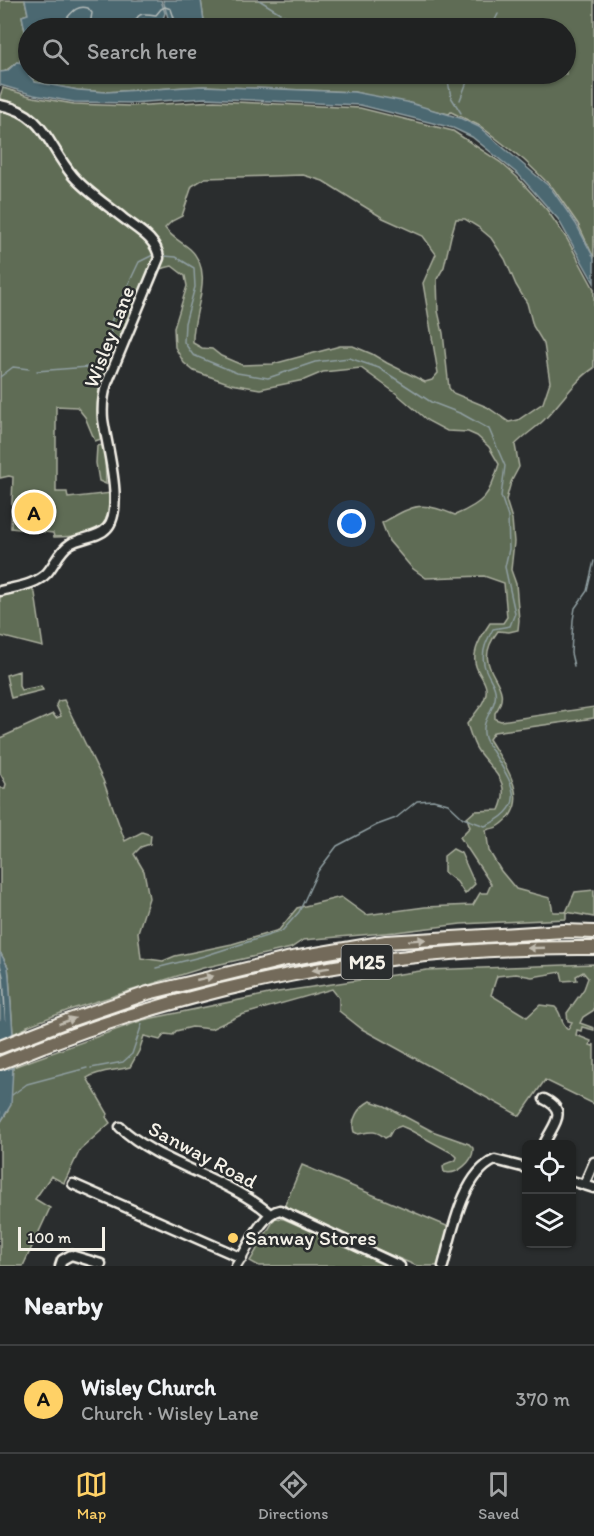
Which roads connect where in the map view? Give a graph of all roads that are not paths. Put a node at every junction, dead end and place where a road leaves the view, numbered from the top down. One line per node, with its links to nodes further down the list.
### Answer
1 (0, 105): 2 (street, Wisley Lane)
2 (0, 591)
3 (594, 932): 5 (highway, M25, one-way to 3)
4 (594, 948): 6 (highway, M25, one-way to 6)
5 (0, 1047)
6 (0, 1063)
7 (544, 1099): 9 (street)
8 (120, 1127): 16 (street, Sanway Road)
9 (546, 1140)
10 (594, 1162): 14 (street)
11 (522, 1167): 22 (street)
12 (576, 1182): 14 (street)
13 (73, 1184): 17 (street)
14 (585, 1185): 15 (street)
15 (594, 1188)
16 (270, 1214): 17 (street, Sanway Road); 21 (street, Sanway Road)
17 (242, 1258): 20 (street, Sanway Road)
18 (102, 1262): 19 (street)
19 (60, 1266)
20 (236, 1266)
21 (400, 1266)
22 (443, 1266)

